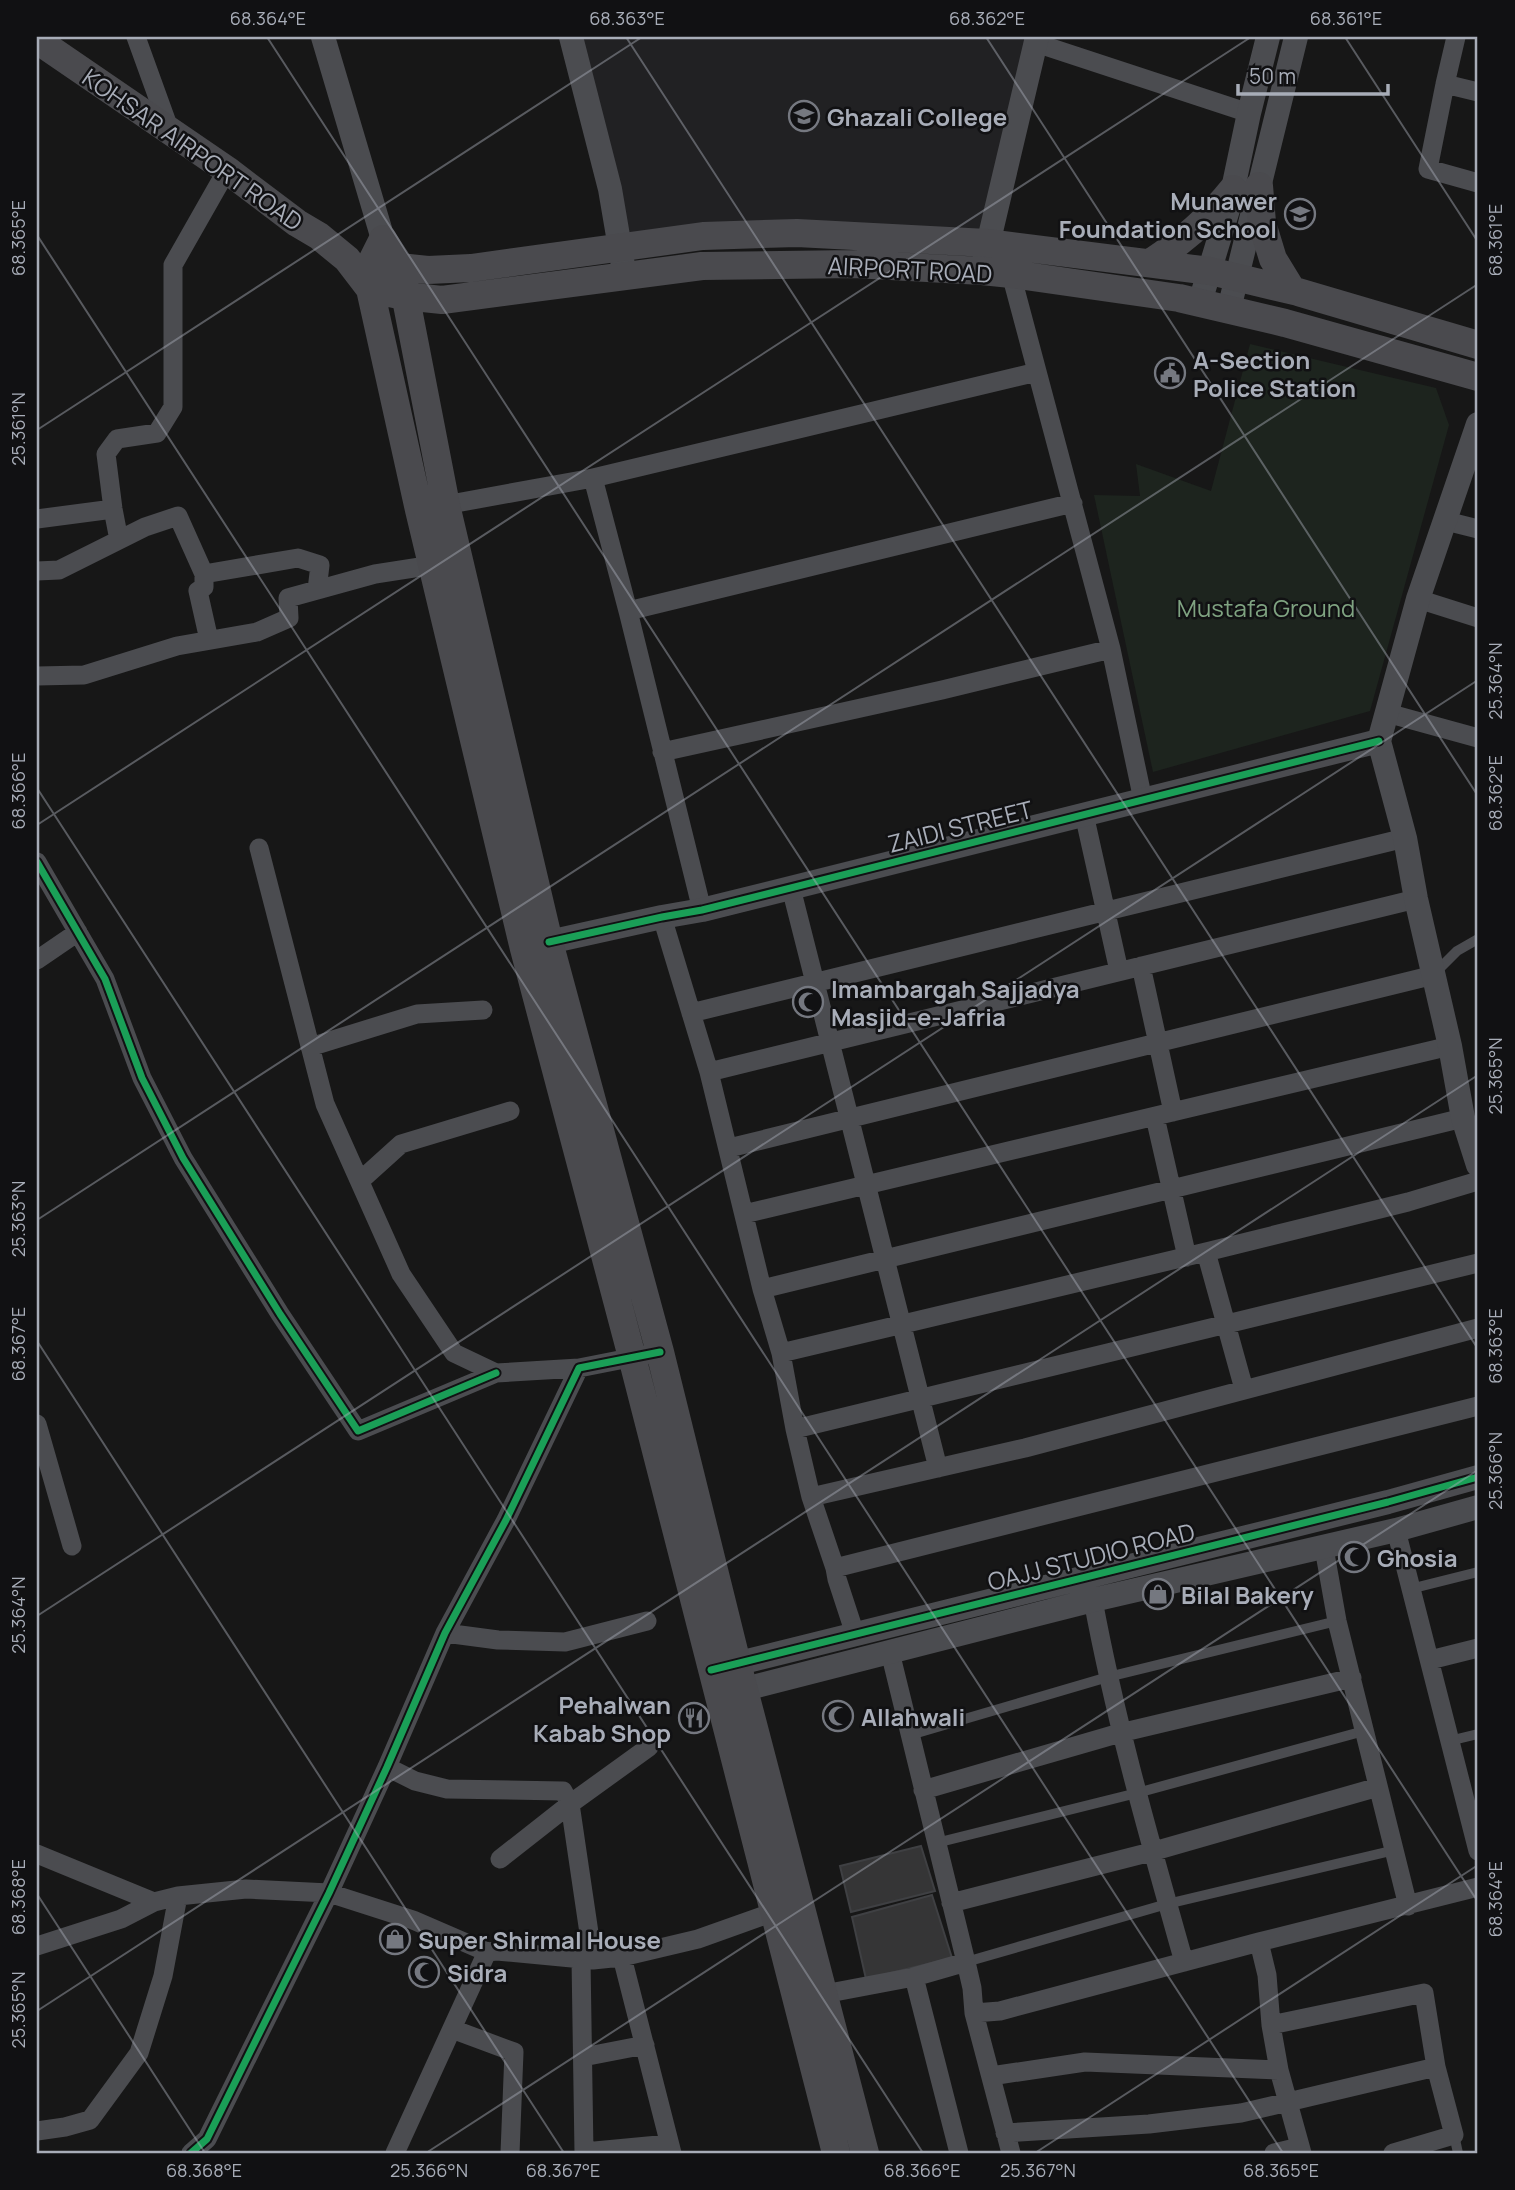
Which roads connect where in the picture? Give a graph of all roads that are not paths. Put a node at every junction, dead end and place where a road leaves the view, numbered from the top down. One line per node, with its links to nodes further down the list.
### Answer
1 (136, 37): 12 (street)
2 (323, 37): 18 (street)
3 (571, 37): 17 (street)
4 (1268, 37): 11 (street)
5 (1296, 37): 15 (street)
6 (1456, 37): 9 (street)
7 (37, 40): 12 (main road, KOHSAR AIRPORT ROAD)
8 (1036, 40): 11 (street); 16 (street)
9 (1446, 83): 10 (street); 14 (street)
10 (1478, 92)
11 (1249, 113): 15 (street)
12 (170, 132): 13 (main road, KOHSAR AIRPORT ROAD)
13 (226, 170): 18 (main road, KOHSAR AIRPORT ROAD); 36 (street)
14 (1478, 183)
15 (1246, 188): 19 (main road); 23 (street); 25 (main road)
16 (987, 243): 17 (main road); 19 (main road); 21 (street)
17 (620, 247): 20 (main road); 24 (street)
18 (368, 262): 20 (main road); 26 (main road, AIRPORT ROAD); 35 (main road)
19 (1150, 263): 23 (main road)
20 (400, 268): 26 (main road)
21 (982, 271): 22 (main road, AIRPORT ROAD); 24 (main road, AIRPORT ROAD)
22 (1012, 274): 27 (main road, AIRPORT ROAD); 30 (street)
23 (1223, 275): 25 (main road); 27 (street); 28 (street)
24 (625, 277): 26 (main road, AIRPORT ROAD)
25 (1292, 290): 29 (main road)
26 (404, 296): 35 (main road)
27 (1200, 303): 28 (main road, AIRPORT ROAD)
28 (1229, 309): 31 (main road, AIRPORT ROAD)
29 (1478, 345)
30 (1038, 372): 33 (street); 34 (street)
31 (1478, 377)
32 (1478, 424): 38 (street)
33 (593, 478): 35 (street); 46 (street)
34 (1073, 503): 46 (street); 49 (street)
35 (433, 508): 41 (main road); 67 (main road)
36 (113, 509): 37 (street); 40 (street)
37 (37, 519)
38 (1446, 521): 39 (street); 45 (street)
39 (1478, 529)
40 (119, 540): 42 (street); 43 (street)
41 (433, 565): 44 (street); 99 (main road)
42 (37, 570)
43 (204, 574): 44 (street); 48 (street)
44 (317, 590): 48 (street)
45 (1418, 599): 47 (street); 51 (street)
46 (628, 611): 54 (street)
47 (1478, 618)
48 (209, 640): 50 (street)
49 (1111, 649): 54 (street); 55 (street)
50 (37, 676)
51 (1387, 713): 52 (street); 53 (street)
52 (1478, 738)
53 (1379, 741): 55 (street, ZAIDI STREET); 57 (street)
54 (662, 752): 62 (street)
55 (1143, 800): 56 (street, ZAIDI STREET)
56 (1084, 814): 60 (street, ZAIDI STREET); 63 (street)
57 (1405, 838): 61 (street); 63 (street)
58 (259, 848): 78 (street)
59 (37, 862): 65 (street)
60 (790, 888): 62 (street, ZAIDI STREET); 72 (street)
61 (1416, 899): 69 (street); 71 (street)
62 (702, 910): 64 (street, ZAIDI STREET)
63 (1106, 911): 70 (street); 72 (street)
64 (662, 917): 67 (street, ZAIDI STREET); 74 (street)
65 (78, 932): 68 (street); 101 (street)
66 (1478, 939): 71 (lane)
67 (549, 943): 99 (main road)
68 (37, 960)
69 (1141, 966): 70 (street); 76 (street)
70 (1119, 971): 75 (street)
71 (1434, 975): 76 (street); 77 (street)
72 (814, 982): 74 (street); 75 (street)
73 (483, 1010): 78 (street)
74 (691, 1013): 79 (street)
75 (830, 1042): 79 (street); 82 (street)
76 (1158, 1043): 81 (street); 82 (street)
77 (1450, 1046): 81 (street); 83 (street)
78 (310, 1047): 86 (street)
79 (709, 1072): 84 (street)
80 (510, 1111): 86 (street)
81 (1164, 1114): 88 (street); 89 (street)
82 (849, 1118): 84 (street); 88 (street)
83 (1463, 1118): 85 (street); 89 (street)
84 (729, 1147): 90 (street)
85 (1478, 1165)
86 (360, 1181): 101 (street)
87 (1478, 1181): 91 (street)
88 (866, 1185): 90 (street); 92 (street)
89 (1172, 1189): 91 (street); 92 (street)
90 (744, 1214): 94 (street)
91 (1197, 1255): 95 (street); 96 (street)
92 (885, 1259): 94 (street); 96 (street)
93 (1478, 1263): 95 (street)
94 (762, 1289): 98 (street)
95 (1226, 1324): 102 (street); 103 (street)
96 (902, 1326): 98 (street); 103 (street)
97 (1478, 1328): 102 (street)
98 (782, 1353): 106 (street)
99 (646, 1355): 100 (street); 127 (main road)
100 (579, 1368): 101 (street); 120 (street)
101 (496, 1373)
102 (1244, 1389): 107 (street)
103 (920, 1399): 106 (street); 107 (street)
104 (1478, 1406): 114 (street)
105 (37, 1424): 112 (street)
106 (795, 1430): 109 (street)
107 (938, 1468): 109 (street)
108 (1478, 1477): 121 (street, OAJJ STUDIO ROAD)
109 (811, 1497): 114 (street)
110 (1478, 1507): 111 (street, OAJJ STUDIO ROAD)
111 (1396, 1530): 113 (street, OAJJ STUDIO ROAD); 116 (street)
112 (72, 1546)
113 (1324, 1548): 117 (street, OAJJ STUDIO ROAD); 119 (street)
114 (835, 1568): 121 (street)
115 (1478, 1572): 116 (lane)
116 (1410, 1589): 124 (street)
117 (1093, 1600): 123 (street, OAJJ STUDIO ROAD); 125 (street)
118 (648, 1621): 120 (street)
119 (1337, 1621): 125 (lane); 126 (street)
120 (445, 1633): 134 (street)
121 (855, 1634): 127 (street, OAJJ STUDIO ROAD)
122 (1478, 1648): 124 (street)
123 (890, 1652): 127 (street, OAJJ STUDIO ROAD); 131 (street)
124 (1430, 1660): 132 (street)
125 (1108, 1677): 129 (street); 131 (lane)
126 (1352, 1678): 128 (street); 129 (street)
127 (728, 1679): 153 (main road)
128 (1364, 1731): 135 (street); 137 (lane)
129 (1120, 1733): 136 (street); 137 (street)
130 (1478, 1734): 132 (lane)
131 (909, 1735): 136 (street)
132 (1449, 1741): 138 (street)
133 (649, 1747): 139 (street)
134 (387, 1766): 139 (street); 147 (street)
135 (1378, 1787): 141 (street); 143 (street)
136 (923, 1790): 140 (street)
137 (1137, 1793): 140 (lane); 143 (street)
138 (1472, 1803): 142 (street)
139 (570, 1804): 145 (street); 158 (street)
140 (936, 1843): 150 (street)
141 (1395, 1850): 151 (lane); 152 (street)
142 (1478, 1851)
143 (1151, 1852): 150 (street); 151 (street)
144 (37, 1854): 149 (street)
145 (500, 1859)
146 (1478, 1886): 152 (street)
147 (328, 1893): 148 (street); 156 (street); 177 (street)
148 (178, 1896): 149 (street); 172 (street)
149 (154, 1902): 155 (street)
150 (951, 1903): 159 (street)
151 (1167, 1904): 159 (lane); 160 (street)
152 (1408, 1906): 154 (street)
153 (787, 1907): 157 (street); 162 (main road); 181 (main road)
154 (1259, 1942): 160 (street); 164 (street)
155 (37, 1946)
156 (487, 1952): 158 (street); 165 (street)
157 (622, 1957): 158 (street); 166 (street)
158 (587, 1959): 167 (street)
159 (966, 1962): 161 (street); 163 (street)
160 (1184, 1962): 163 (street)
161 (914, 1977): 162 (street); 183 (street)
162 (824, 1994): 182 (main road)
163 (974, 2013): 170 (street)
164 (1271, 2025): 168 (street); 169 (street)
165 (452, 2029): 178 (street); 179 (street)
166 (645, 2045): 167 (street); 175 (street)
167 (583, 2057): 180 (street)
168 (1436, 2067): 171 (street); 174 (street)
169 (1279, 2070): 170 (street); 171 (street)
170 (991, 2076): 173 (street)
171 (1287, 2102): 173 (street); 176 (street)
172 (37, 2131)
173 (1005, 2133): 184 (street)
174 (1456, 2144): 186 (street)
175 (671, 2149): 180 (street)
176 (1301, 2150): 185 (street)
177 (191, 2153)
178 (395, 2153)
179 (510, 2153)
180 (584, 2153)
181 (836, 2153)
182 (865, 2153)
183 (959, 2153)
184 (1011, 2153)
185 (1274, 2153)
186 (1393, 2153)

